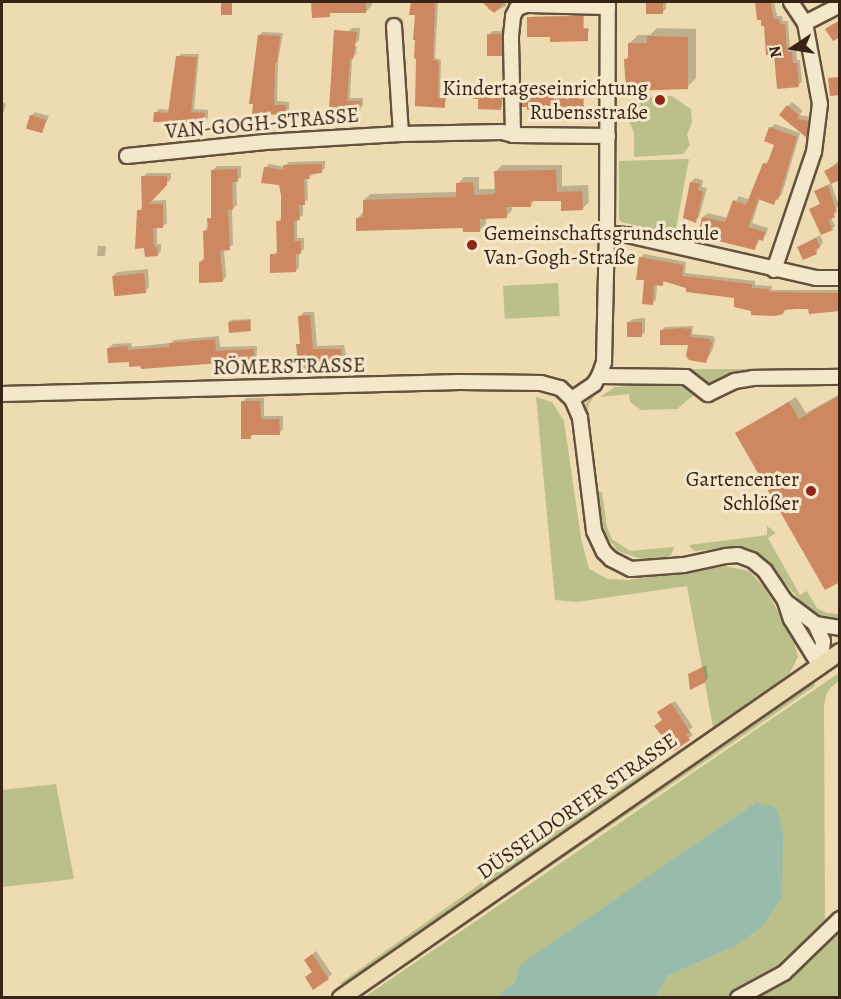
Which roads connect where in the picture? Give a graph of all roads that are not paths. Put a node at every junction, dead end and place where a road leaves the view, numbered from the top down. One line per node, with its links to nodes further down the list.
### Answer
1 (791, 2): 4 (street)
2 (608, 4): 7 (street); 8 (street)
3 (840, 5): 4 (street)
4 (805, 23): 11 (street)
5 (394, 26): 6 (street)
6 (400, 134): 7 (street, VAN-GOGH-STRASSE); 9 (street, VAN-GOGH-STRASSE)
7 (513, 135): 8 (street, VAN-GOGH-STRASSE)
8 (608, 136): 10 (street)
9 (127, 156)
10 (607, 234): 11 (street); 13 (street)
11 (774, 270): 12 (street)
12 (840, 278)
13 (599, 376): 14 (street); 16 (street)
14 (840, 377)
15 (2, 394): 16 (street, RÖMERSTRASSE)
16 (572, 399): 17 (street)
17 (785, 601): 18 (street); 21 (street)
18 (815, 624): 19 (street); 21 (street)
19 (840, 628)
20 (840, 652): 21 (main road, DÜSSELDORFER STRASSE)
21 (820, 666): 23 (main road, DÜSSELDORFER STRASSE)
22 (840, 919): 24 (street)
23 (341, 998)
24 (738, 998)

